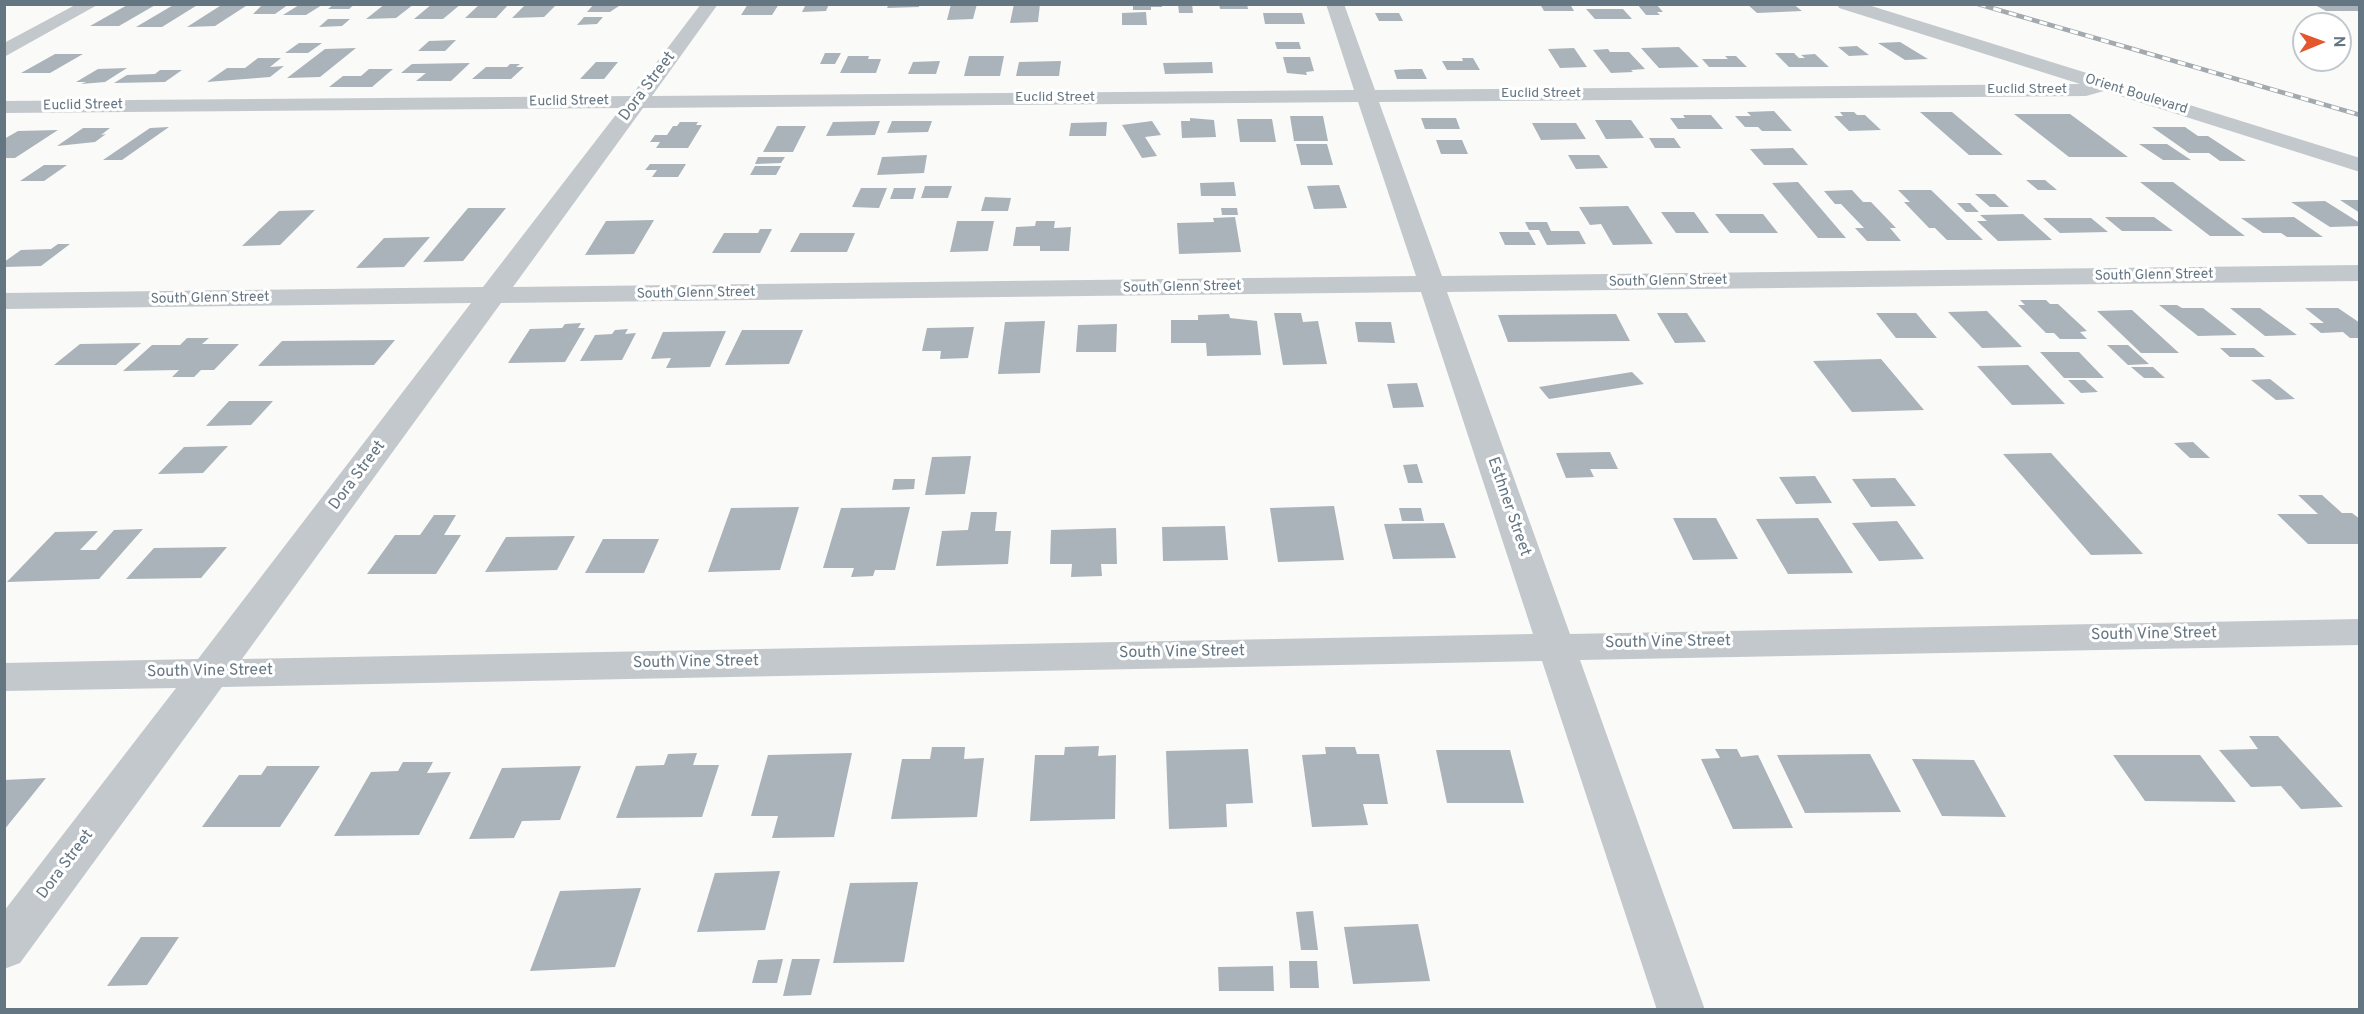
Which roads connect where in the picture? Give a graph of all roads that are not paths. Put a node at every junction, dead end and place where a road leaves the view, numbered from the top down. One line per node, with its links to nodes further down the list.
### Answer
1 (91, 4): 5 (street)
2 (710, 4): 8 (street, Dora Street)
3 (1335, 4): 7 (street, Esthner Street)
4 (1845, 4): 6 (street, Orient Boulevard)
5 (4, 51)
6 (2105, 86): 7 (street, Euclid Street); 10 (street, Orient Boulevard)
7 (1368, 95): 8 (street, Euclid Street); 12 (street, Esthner Street)
8 (637, 102): 9 (street, Euclid Street); 13 (street, Dora Street)
9 (4, 107)
10 (2360, 165)
11 (2356, 276): 12 (street, South Glenn Street)
12 (1432, 285): 13 (street, South Glenn Street); 16 (street, Esthner Street)
13 (491, 297): 14 (street, South Glenn Street); 17 (street, Dora Street)
14 (4, 301)
15 (2360, 632): 16 (street, South Vine Street)
16 (1555, 645): 17 (street, South Vine Street); 20 (street, Esthner Street)
17 (212, 672): 18 (street, South Vine Street); 19 (street, Dora Street)
18 (4, 676)
19 (4, 948)
20 (1681, 1010)

